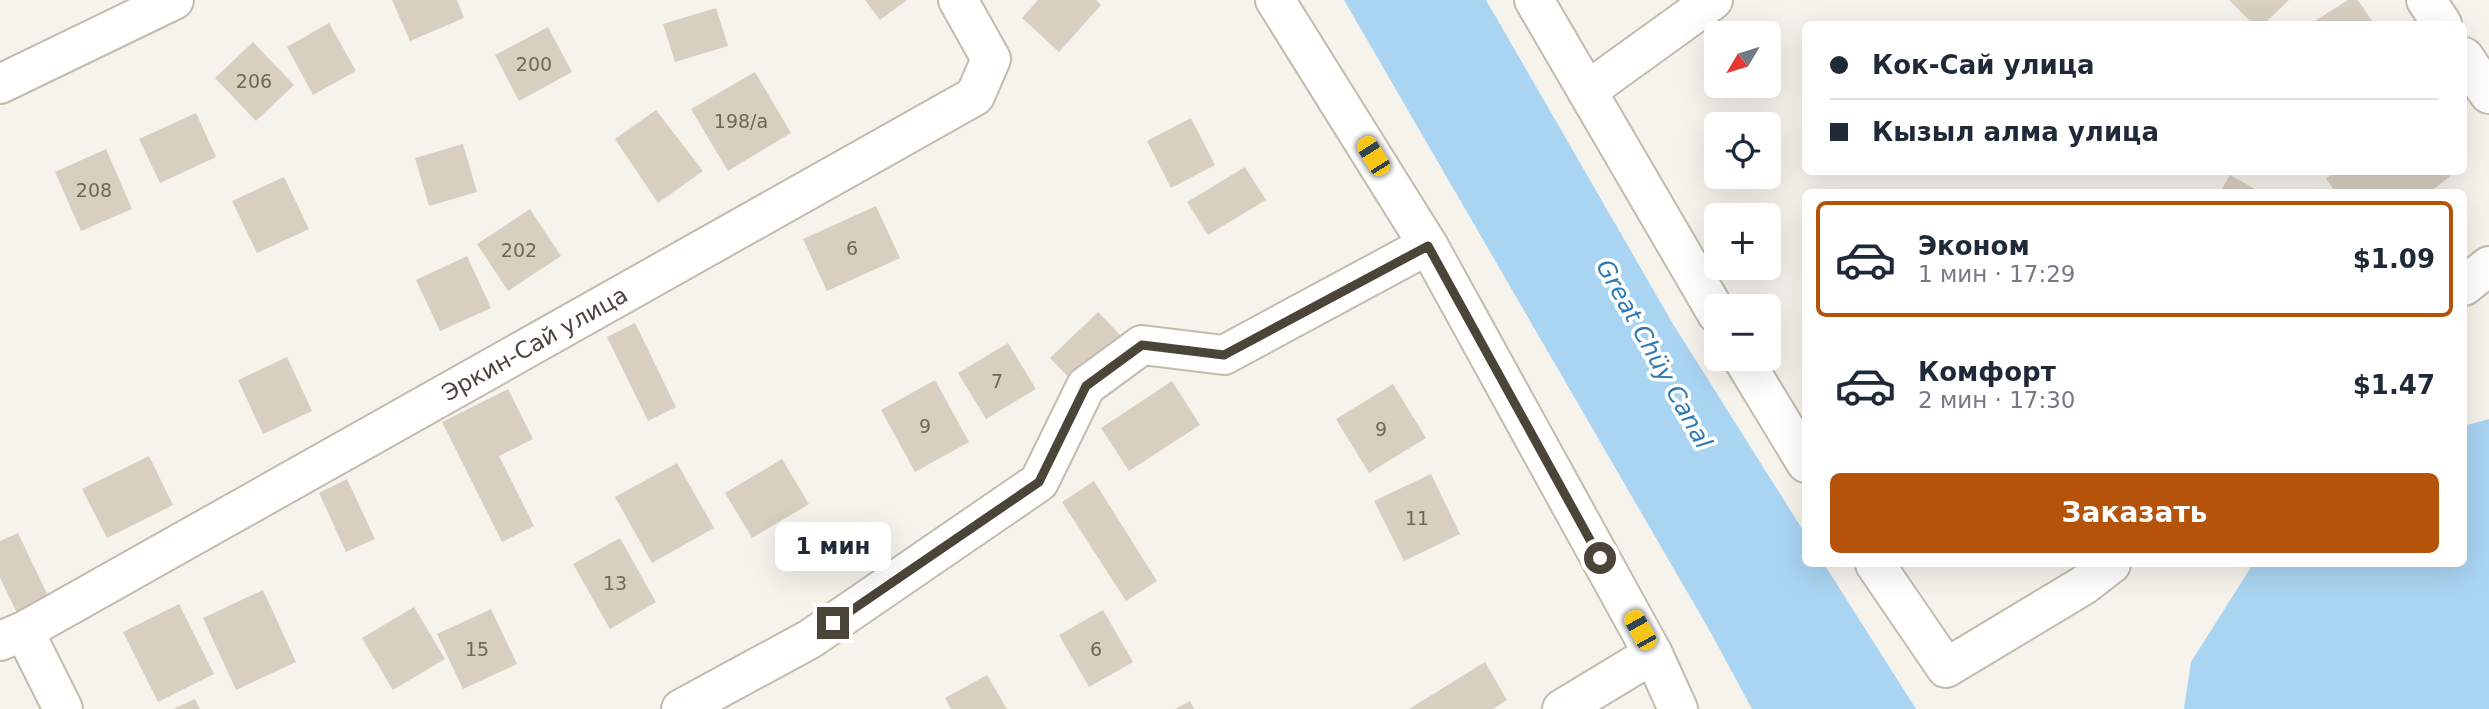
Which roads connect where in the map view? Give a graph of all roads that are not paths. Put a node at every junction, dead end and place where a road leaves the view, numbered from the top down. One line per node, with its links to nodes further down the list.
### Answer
1 (174, 0): 8 (street)
2 (958, 0): 18 (street, Эркин-Сай улица)
3 (1275, 0): 10 (street)
4 (1534, 0): 9 (street)
5 (1713, 0): 9 (street)
6 (2426, 0): 7 (street)
7 (2440, 21)
8 (0, 84)
9 (1587, 91): 13 (street)
10 (1428, 246): 19 (street); 21 (street)
11 (2489, 266): 12 (street)
12 (2467, 284)
13 (1705, 294)
14 (1750, 371): 15 (street)
15 (1802, 456)
16 (1877, 567): 17 (street)
17 (2107, 567)
18 (12, 636): 20 (street)
19 (1653, 654): 22 (street); 23 (street)
20 (63, 709)
21 (681, 709)
22 (1562, 709)
23 (1678, 709)

